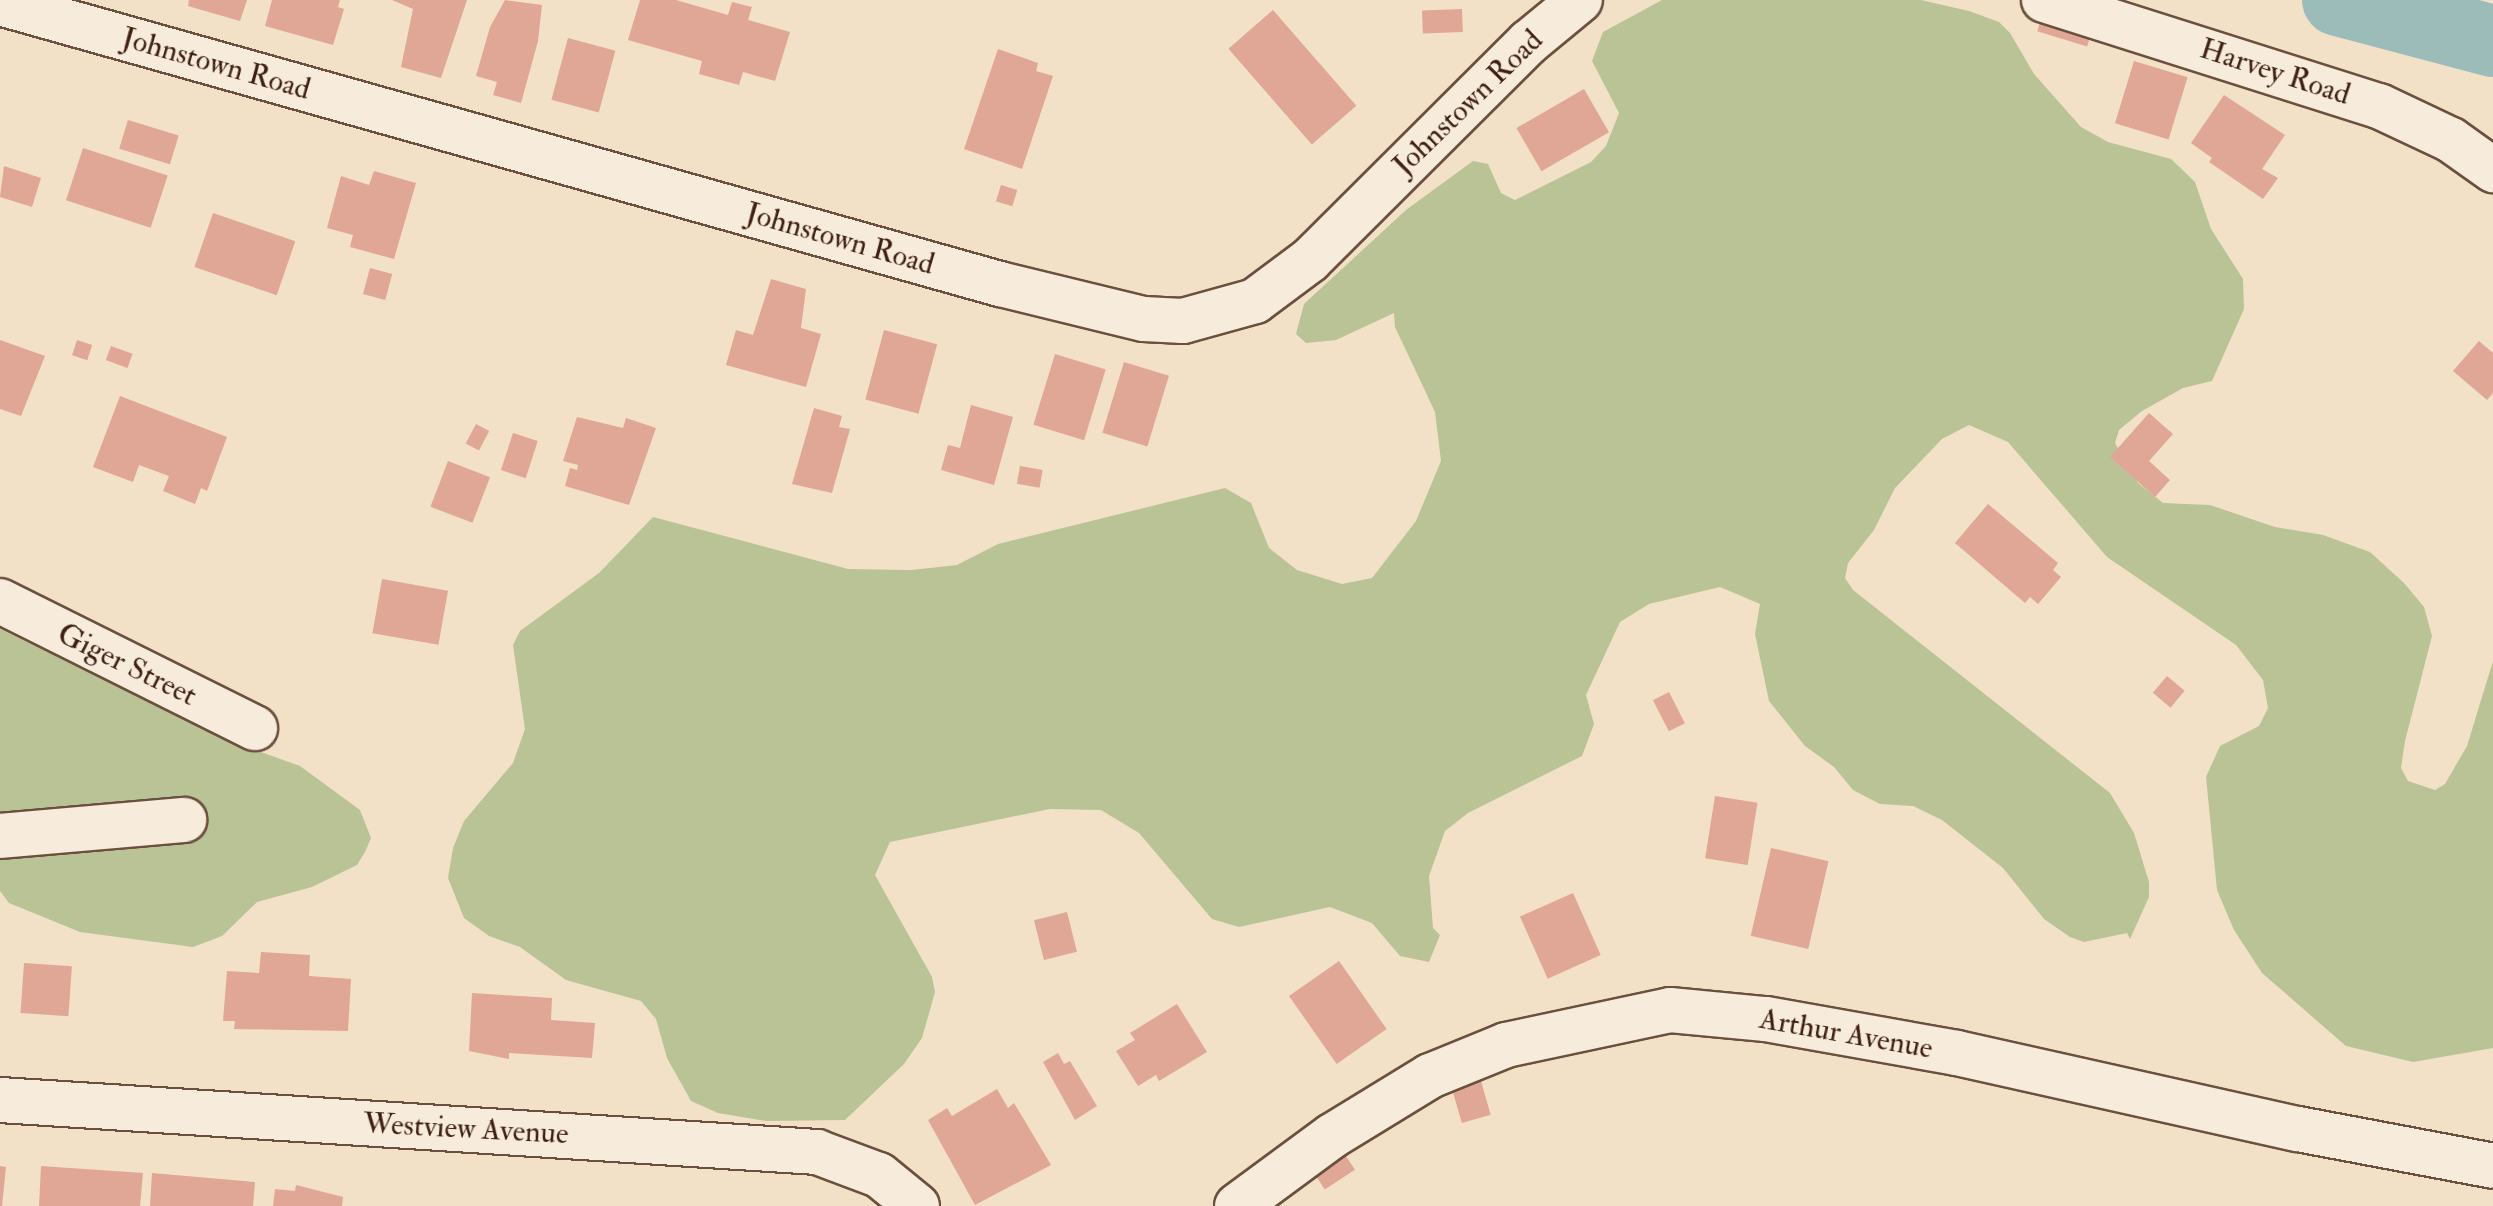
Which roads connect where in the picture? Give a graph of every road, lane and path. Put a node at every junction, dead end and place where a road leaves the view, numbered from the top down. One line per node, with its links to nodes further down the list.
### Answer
1 (1580, 0): 3 (street, Johnstown Road)
2 (2044, 0): 4 (street, Harvey Road)
3 (0, 3)
4 (2493, 170)
5 (0, 601): 6 (street, Giger Street)
6 (255, 728)
7 (184, 820): 8 (street)
8 (0, 836)
9 (0, 1100): 11 (street, Westview Avenue)
10 (2493, 1166): 12 (street, Arthur Avenue)
11 (917, 1206)
12 (1237, 1206)

